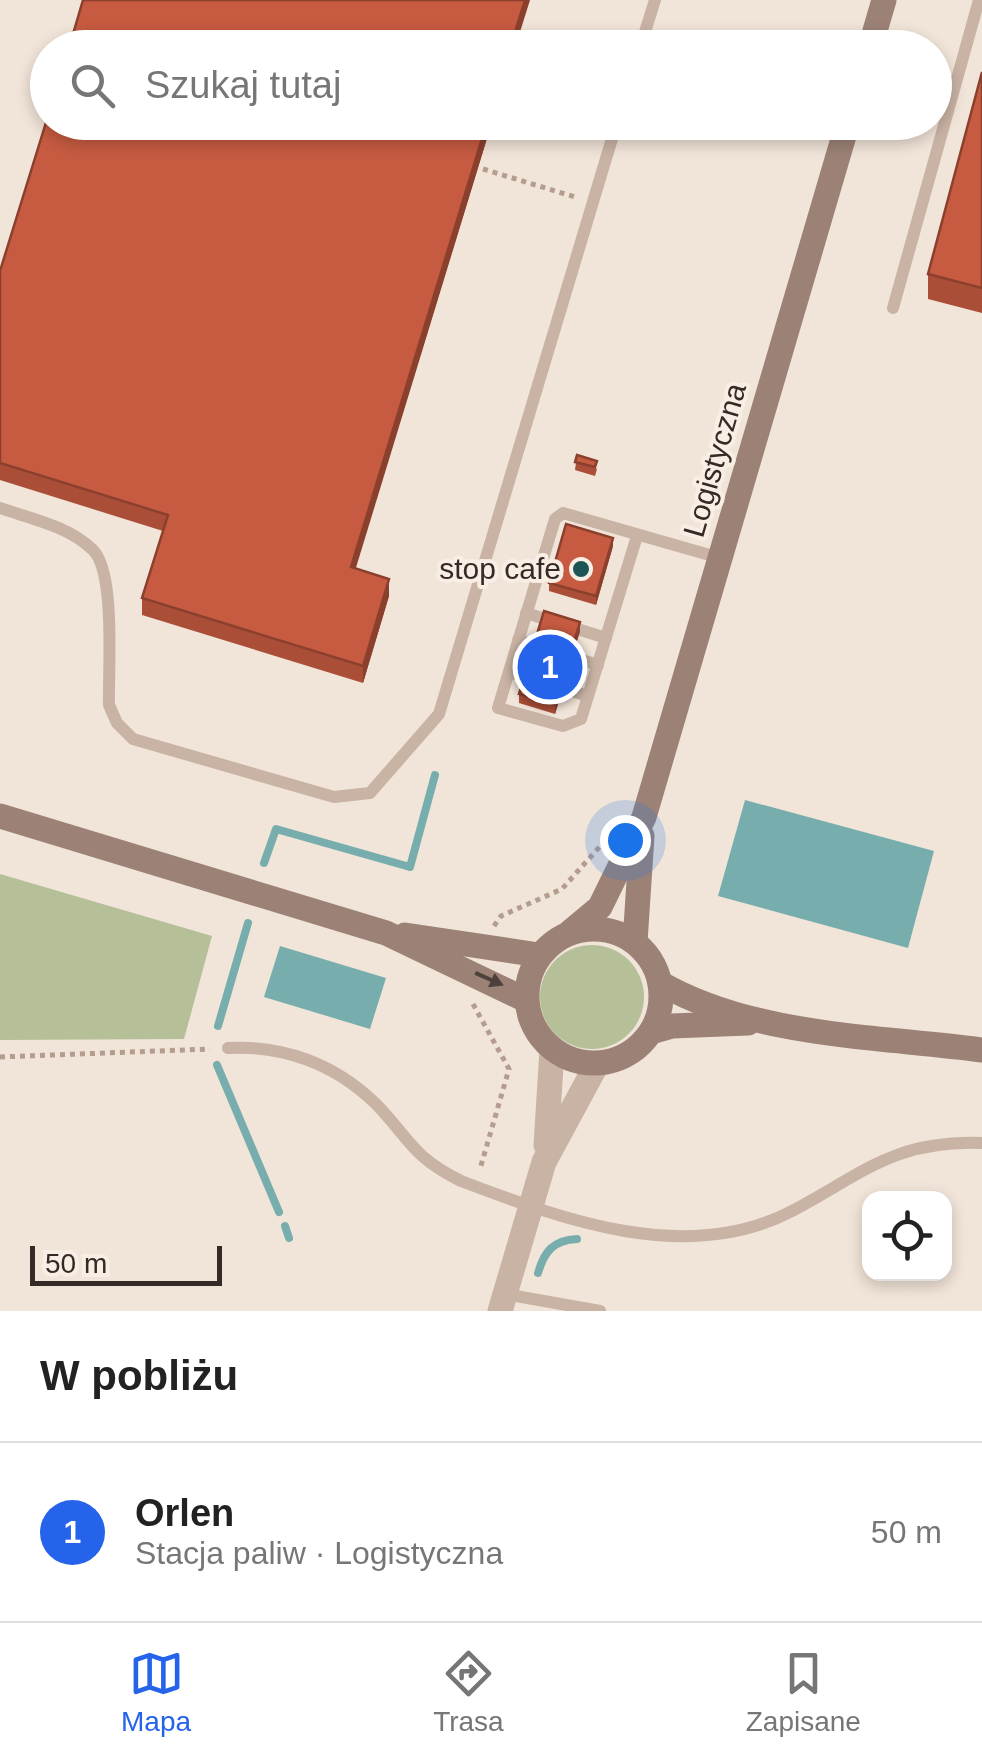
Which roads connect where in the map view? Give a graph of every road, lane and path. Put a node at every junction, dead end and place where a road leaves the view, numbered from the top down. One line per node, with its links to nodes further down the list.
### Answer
1 (655, 0): 4 (lane)
2 (884, 0): 5 (main road)
3 (978, 0): 6 (lane)
4 (646, 30)
5 (875, 30)
6 (952, 93)
7 (612, 140): 13 (lane)
8 (843, 140): 15 (main road, Logistyczna)
9 (939, 140): 12 (lane)
10 (483, 169): 11 (path)
11 (580, 179)
12 (892, 308)
13 (0, 508)
14 (637, 536): 15 (lane); 16 (lane); 17 (lane)
15 (720, 558): 23 (main road, Logistyczna)
16 (526, 614): 17 (lane); 18 (lane)
17 (606, 638): 19 (lane)
18 (518, 640): 19 (lane); 20 (lane)
19 (598, 664): 21 (lane)
20 (509, 672): 21 (lane); 21 (lane)
21 (588, 696)
22 (0, 816): 25 (main road)
23 (644, 816): 24 (main road, Logistyczna); 26 (main road, Logistyczna)
24 (570, 932): 26 (main road); 27 (main road)
25 (386, 933): 27 (main road); 29 (main road, one-way to 29)
26 (635, 942): 28 (main road)
27 (539, 955): 29 (main road)
28 (660, 984): 30 (main road); 31 (main road)
29 (526, 1000): 33 (main road)
30 (768, 1022): 31 (main road); 34 (main road)
31 (651, 1032): 36 (main road)
32 (228, 1048): 35 (path); 39 (lane)
33 (552, 1050): 36 (main road); 38 (street)
34 (982, 1050)
35 (0, 1057)
36 (597, 1064): 38 (street)
37 (982, 1143): 39 (lane)
38 (544, 1162): 39 (street)
39 (531, 1205): 40 (street)
40 (502, 1302): 41 (lane)
41 (600, 1311)

